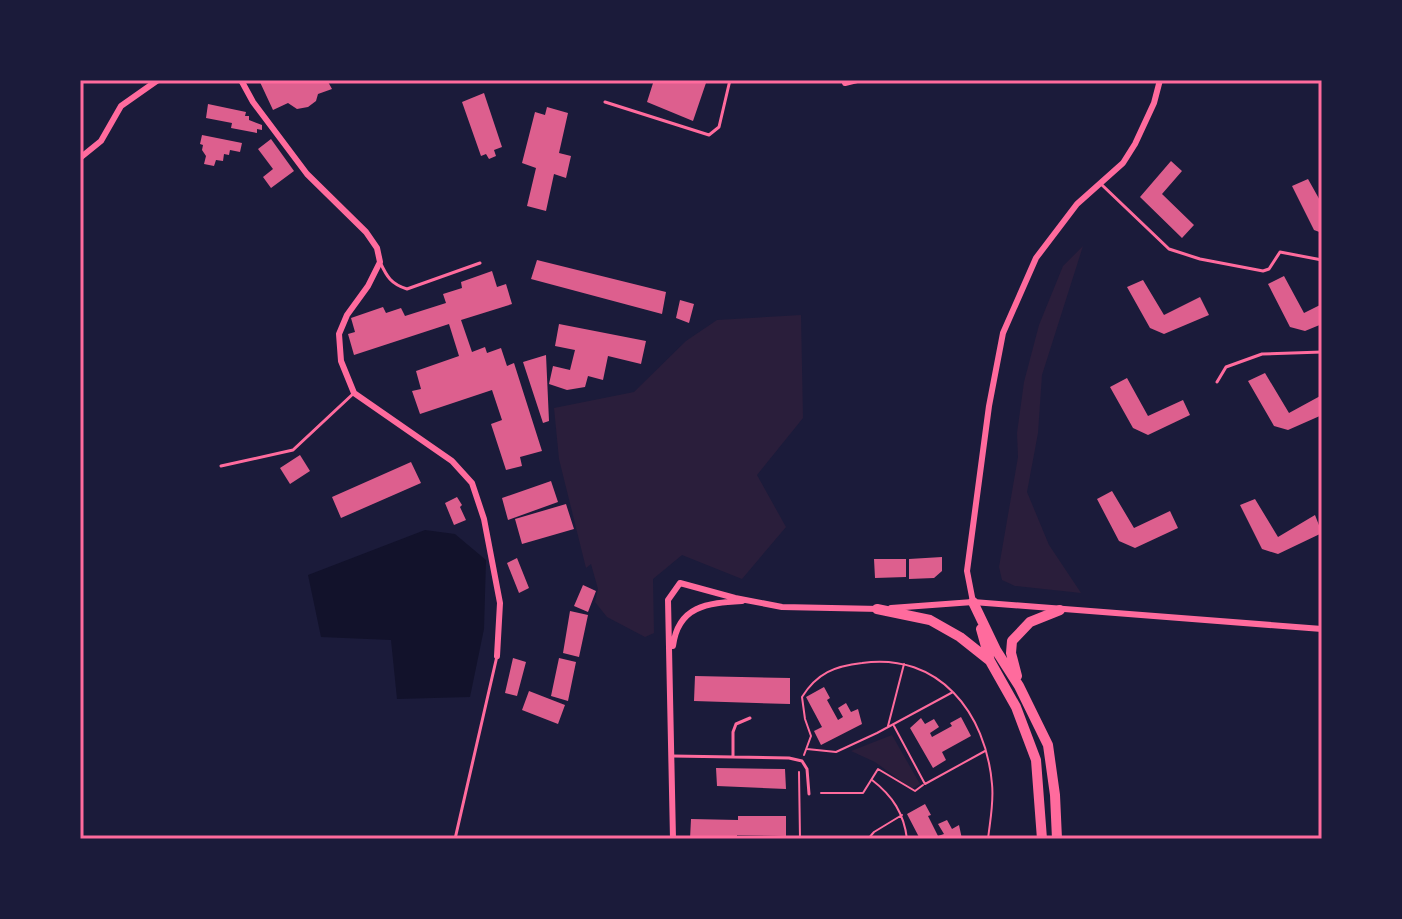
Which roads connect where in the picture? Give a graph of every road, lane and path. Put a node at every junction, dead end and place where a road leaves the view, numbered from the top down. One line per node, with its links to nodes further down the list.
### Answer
1 (158, 80): 8 (street)
2 (241, 80): 11 (street)
3 (730, 80): 7 (lane)
4 (857, 80): 6 (street)
5 (1160, 80): 9 (street)
6 (845, 83)
7 (605, 102)
8 (80, 158)
9 (1099, 182): 10 (lane); 18 (street)
10 (1322, 260)
11 (380, 262): 12 (lane); 15 (street)
12 (480, 263)
13 (1322, 352): 14 (lane)
14 (1217, 382)
15 (354, 393): 16 (lane); 22 (street)
16 (221, 466)
17 (750, 601): 19 (street); 25 (street); 25 (street)
18 (973, 602): 19 (street); 20 (street); 23 (highway); 26 (highway)
19 (877, 609): 23 (highway)
20 (1060, 610): 21 (street); 26 (highway)
21 (1322, 629)
22 (497, 656): 42 (lane)
23 (990, 661): 41 (highway)
24 (904, 664): 27 (path); 30 (path); 31 (path)
25 (670, 665): 33 (street)
26 (1019, 686): 50 (highway)
27 (953, 692): 29 (path); 32 (path)
28 (750, 718): 34 (lane)
29 (893, 725): 30 (path); 37 (path)
30 (888, 727): 31 (path)
31 (806, 749): 35 (path)
32 (986, 750): 37 (path); 47 (path)
33 (673, 756): 34 (lane); 43 (street)
34 (733, 757): 35 (lane)
35 (802, 761): 39 (lane); 44 (path)
36 (872, 780): 37 (path); 38 (path); 40 (path)
37 (927, 782)
38 (821, 793)
39 (809, 794)
40 (902, 815): 45 (path); 46 (path)
41 (1039, 816): 48 (highway); 49 (highway)
42 (455, 839)
43 (673, 839)
44 (800, 839)
45 (868, 839)
46 (907, 839)
47 (988, 839)
48 (1035, 839)
49 (1042, 839)
50 (1055, 839)

